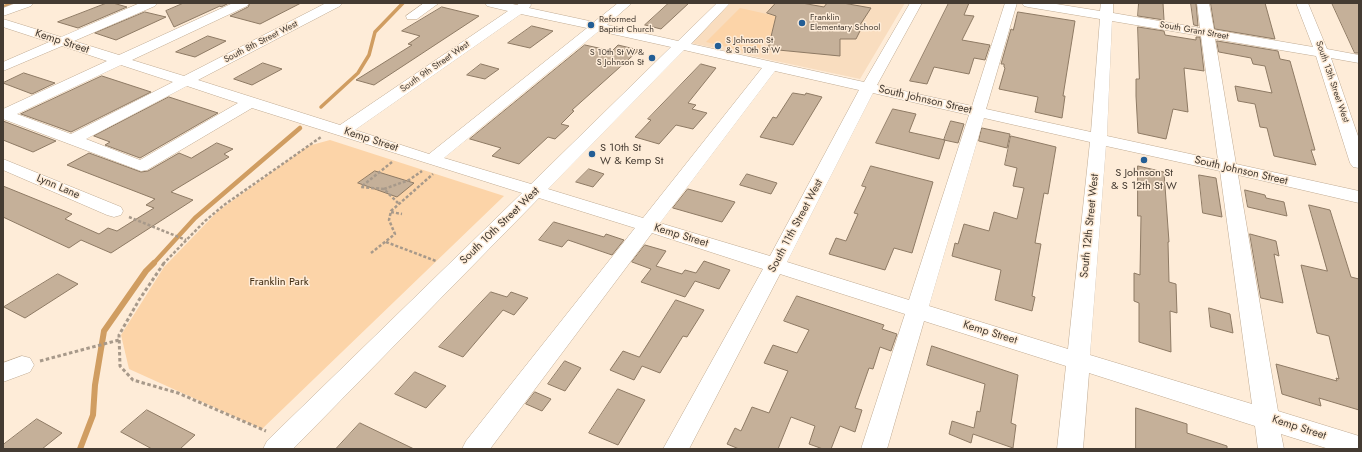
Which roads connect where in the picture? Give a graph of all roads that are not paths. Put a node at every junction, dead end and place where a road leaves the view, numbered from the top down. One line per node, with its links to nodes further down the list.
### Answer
1 (26, 3): 16 (street)
2 (151, 3): 21 (street)
3 (243, 3): 25 (street)
4 (336, 3): 28 (street, South 8th Street West)
5 (433, 3): 17 (street)
6 (491, 3): 14 (street, South Johnson Street)
7 (626, 3): 19 (street)
8 (724, 3): 22 (street, South 10th Street West)
9 (916, 3): 29 (street, South 11th Street West)
10 (1011, 3): 31 (street)
11 (1028, 3): 15 (street, South Grant Street)
12 (1203, 3): 20 (street)
13 (1302, 3): 23 (street, South 13th Street West)
14 (523, 6): 19 (street, South Johnson Street); 32 (street, South 9th Street West)
15 (1106, 10): 20 (street, South Grant Street); 33 (street, South 12th Street West)
16 (3, 12)
17 (412, 16)
18 (3, 23): 21 (street, Kemp Street)
19 (596, 26): 22 (street, South Johnson Street); 37 (street)
20 (1206, 33): 23 (street, South Grant Street); 38 (street)
21 (61, 41): 25 (street, Kemp Street); 27 (street)
22 (681, 46): 26 (street, South Johnson Street); 39 (street, South 10th Street West)
23 (1321, 53): 24 (street, South Grant Street); 35 (street, South 13th Street West)
24 (1359, 59)
25 (120, 60): 28 (street, Kemp Street); 34 (street)
26 (771, 66): 29 (street, South Johnson Street); 42 (street)
27 (3, 67)
28 (185, 81): 30 (street, Kemp Street); 34 (street, South 8th Street West)
29 (869, 87): 31 (street, South Johnson Street); 43 (street, South 11th Street West)
30 (251, 102): 32 (street, Kemp Street); 34 (street)
31 (977, 112): 33 (street, South Johnson Street); 44 (street)
32 (335, 133): 37 (street, Kemp Street)
33 (1098, 138): 38 (street, South Johnson Street); 45 (street, South 12th Street West)
34 (72, 140)
35 (1359, 163)
36 (3, 164): 41 (street, Lynn Lane)
37 (429, 168): 39 (street, Kemp Street)
38 (1229, 168): 40 (street, South Johnson Street); 46 (street)
39 (536, 191): 42 (street, Kemp Street); 47 (street, South 10th Street West)
40 (1359, 197)
41 (114, 211)
42 (647, 225): 43 (street, Kemp Street); 49 (street)
43 (775, 265): 44 (street, Kemp Street); 50 (street, South 11th Street West)
44 (916, 310): 45 (street, Kemp Street); 51 (street)
45 (1078, 361): 46 (street, Kemp Street); 52 (street, South 12th Street West)
46 (1266, 418): 48 (street, Kemp Street); 53 (street)
47 (281, 444)
48 (1359, 447)
49 (475, 449)
50 (676, 449)
51 (874, 449)
52 (1070, 449)
53 (1271, 449)

